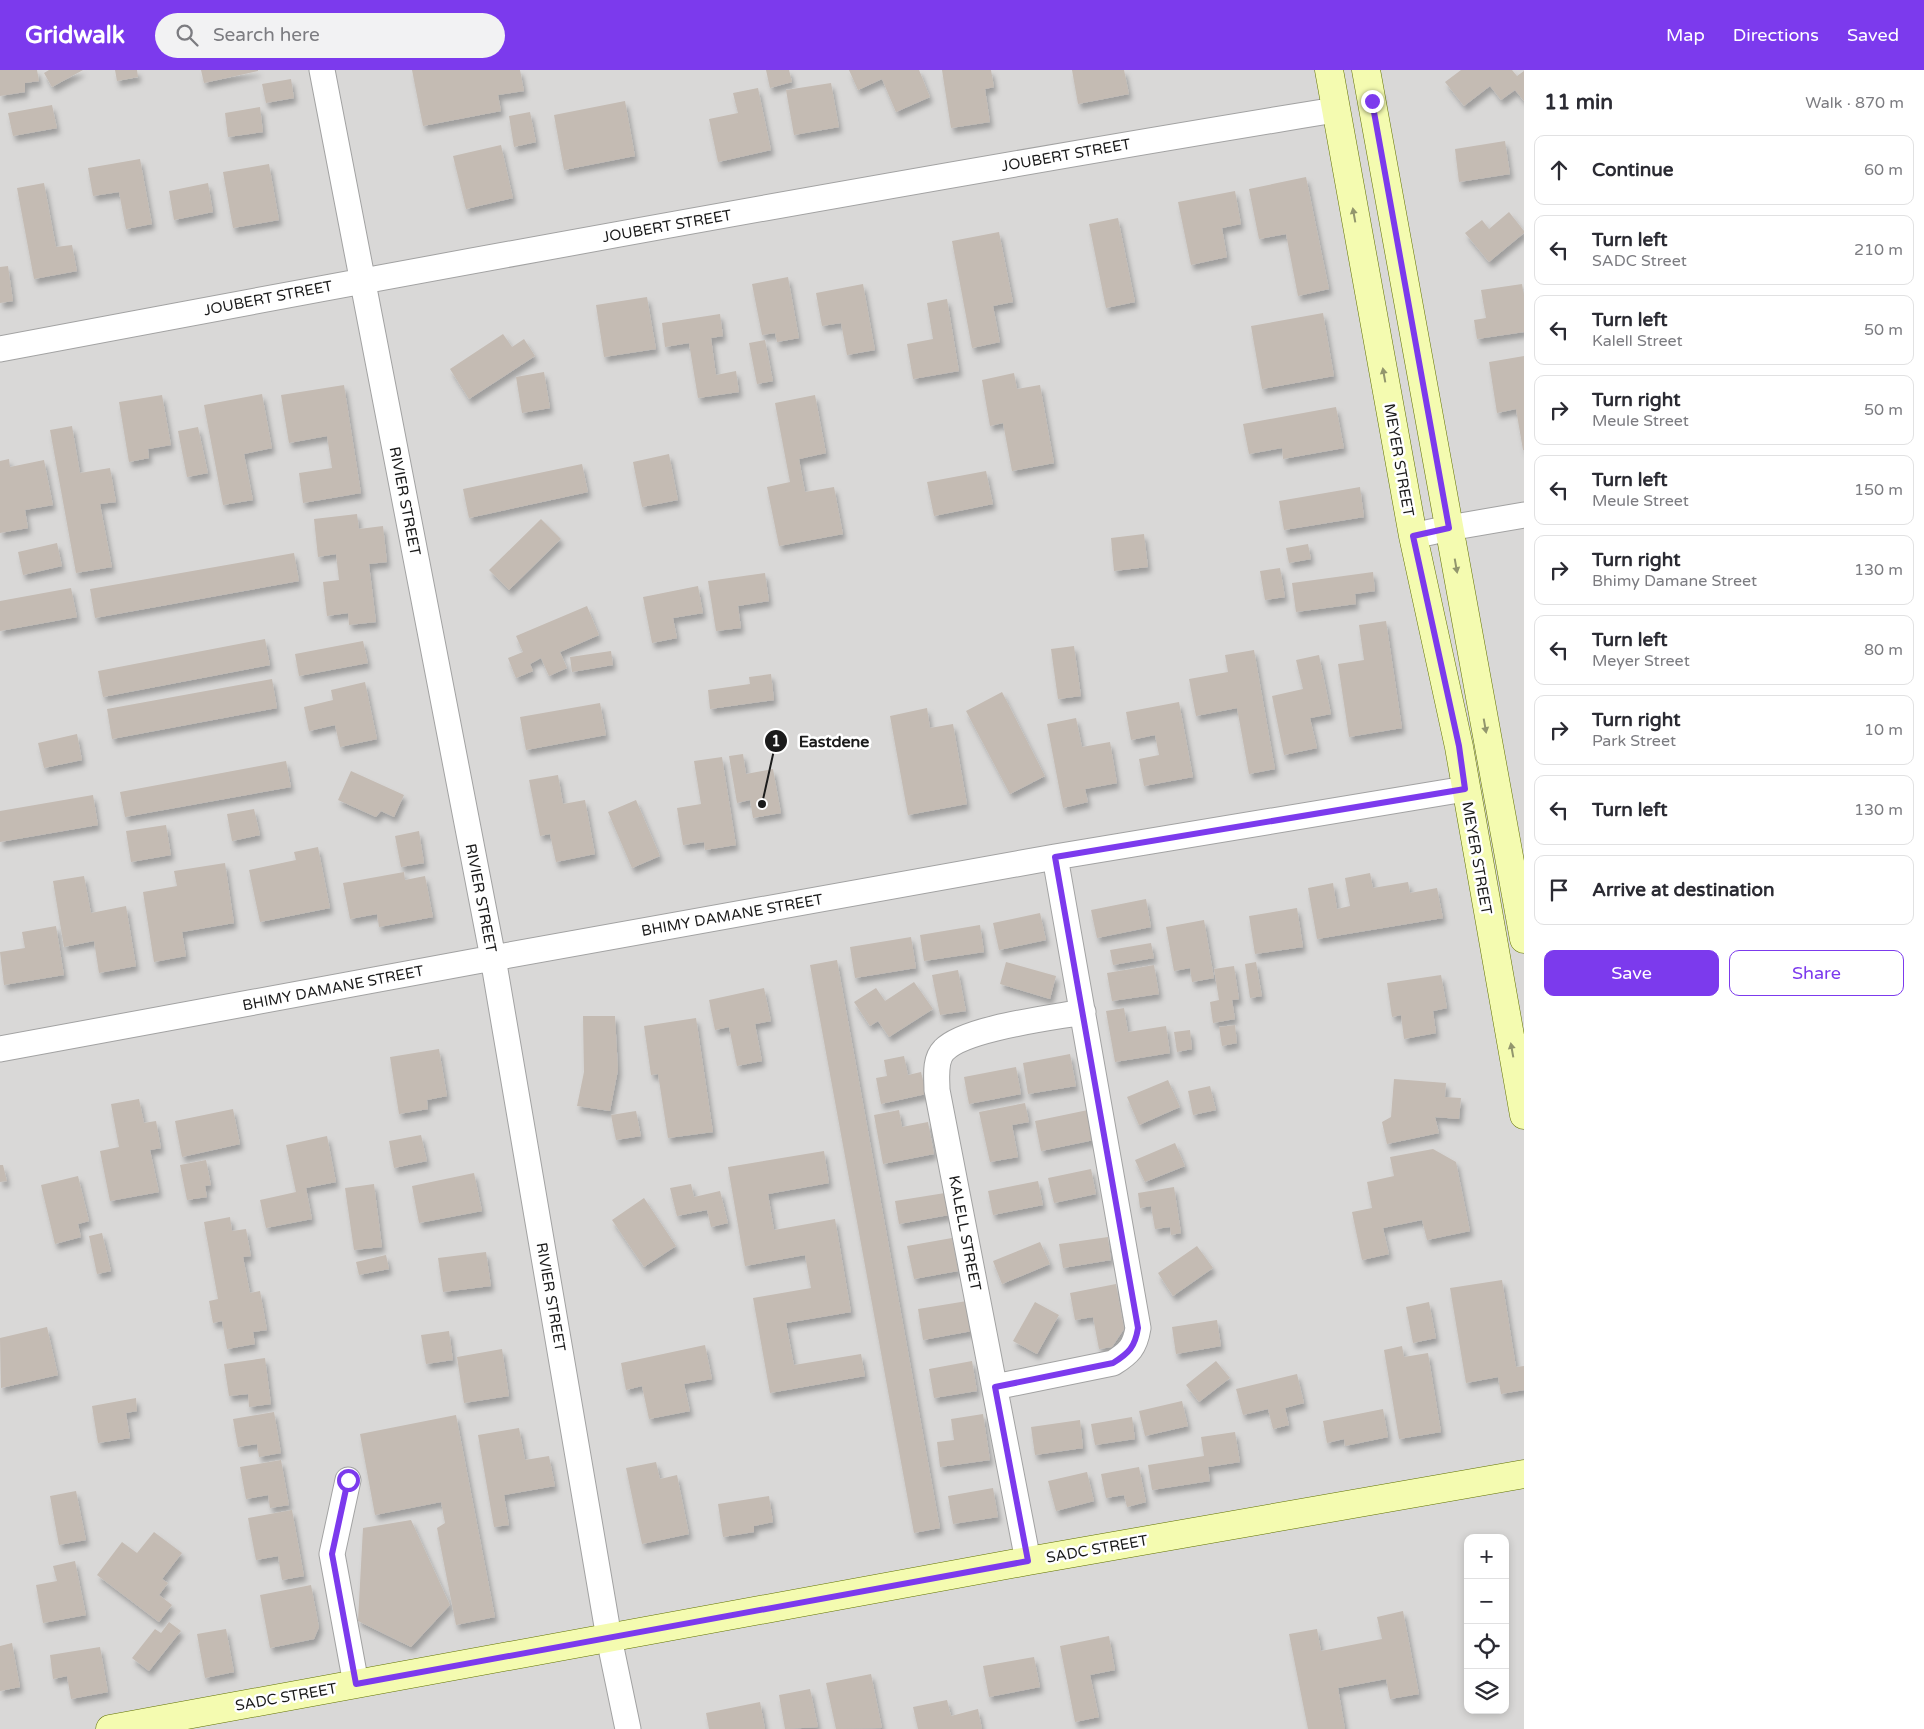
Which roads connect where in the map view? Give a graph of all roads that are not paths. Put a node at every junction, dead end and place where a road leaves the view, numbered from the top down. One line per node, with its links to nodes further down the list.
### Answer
1 (322, 70): 5 (street, RIVIER STREET)
2 (1328, 70): 4 (main road, MEYER STREET)
3 (1366, 70): 8 (main road)
4 (1335, 110): 5 (street, JOUBERT STREET); 9 (main road, MEYER STREET, one-way to 4)
5 (363, 280): 6 (street, JOUBERT STREET); 13 (street, RIVIER STREET)
6 (0, 349)
7 (1524, 515): 8 (street)
8 (1449, 528): 9 (street); 12 (main road, one-way to 12)
9 (1413, 536): 10 (main road, MEYER STREET)
10 (1465, 789): 11 (street, BHIMY DAMANE STREET); 16 (main road, MEYER STREET, one-way to 10)
11 (1055, 857): 13 (street, BHIMY DAMANE STREET); 14 (street)
12 (1524, 939)
13 (493, 958): 15 (street, BHIMY DAMANE STREET); 21 (street, RIVIER STREET)
14 (1083, 1012): 17 (street); 17 (street, KALELL STREET)
15 (0, 1050)
16 (1524, 1115)
17 (995, 1387): 20 (street, KALELL STREET)
18 (1524, 1474): 20 (main road, SADC STREET)
19 (348, 1480): 22 (street)
20 (1028, 1561): 21 (main road, SADC STREET)
21 (609, 1638): 22 (main road, SADC STREET); 24 (street, RIVIER STREET)
22 (356, 1684): 23 (main road, SADC STREET)
23 (110, 1729)
24 (628, 1729)

